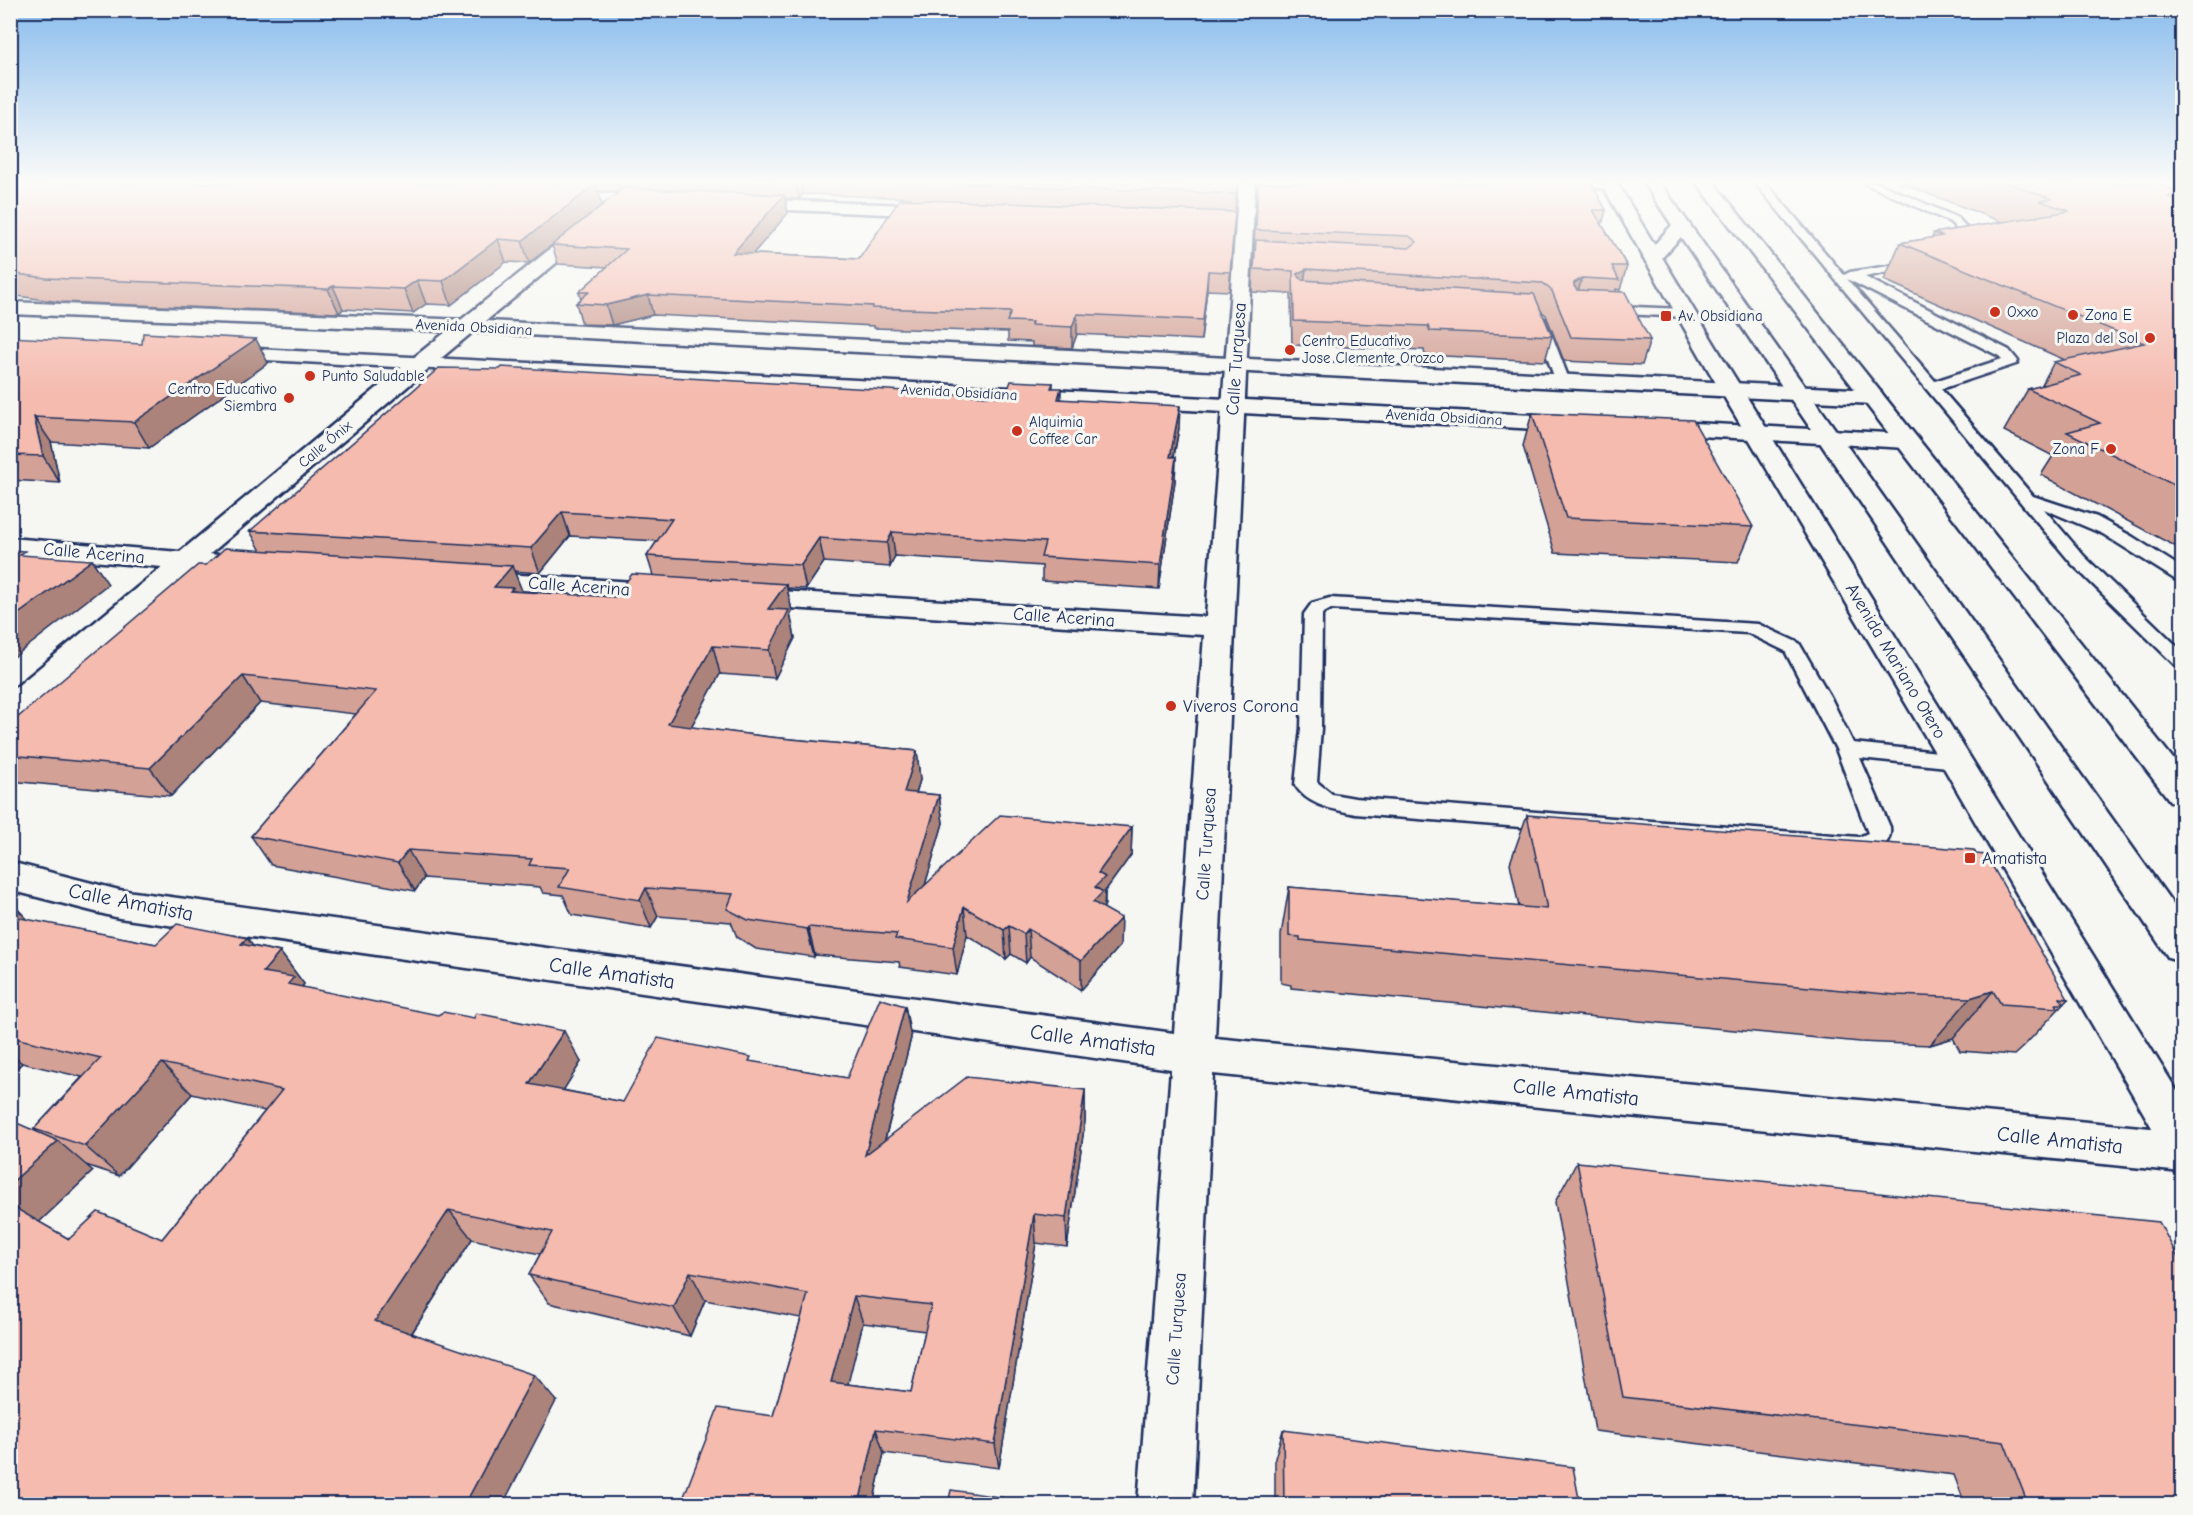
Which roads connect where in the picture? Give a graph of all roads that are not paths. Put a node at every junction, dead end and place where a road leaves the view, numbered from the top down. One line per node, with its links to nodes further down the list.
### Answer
1 (555, 254): 18 (street, Calle Ónix)
2 (1247, 254): 21 (street, Calle Turquesa)
3 (1650, 254): 10 (street, Avenida Mariano Otero)
4 (1656, 254): 10 (street)
5 (1702, 254): 25 (street)
6 (1761, 254): 26 (street)
7 (1820, 254): 12 (lane)
8 (1949, 254): 9 (lane)
9 (1946, 256)
10 (1652, 258): 17 (street, Avenida Mariano Otero)
11 (1926, 261): 13 (lane)
12 (1838, 275): 13 (lane); 23 (lane)
13 (1854, 276): 23 (lane)
14 (10, 308): 18 (street, Avenida Obsidiana)
15 (1597, 309): 17 (lane)
16 (1528, 311): 22 (lane)
17 (1685, 313): 24 (street, Avenida Mariano Otero)
18 (466, 326): 20 (street, Calle Ónix); 21 (street, Avenida Obsidiana)
19 (198, 351): 20 (street, Avenida Obsidiana)
20 (420, 364): 27 (street, Avenida Obsidiana); 35 (street, Calle Ónix)
21 (1236, 365): 22 (street, Avenida Obsidiana); 27 (street, Calle Turquesa)
22 (1563, 382): 24 (street, Avenida Obsidiana)
23 (1932, 387): 33 (lane)
24 (1732, 390): 25 (street, Avenida Obsidiana); 30 (street, Avenida Mariano Otero)
25 (1800, 393): 26 (street, Avenida Obsidiana); 31 (street)
26 (1873, 397): 32 (street)
27 (1233, 406): 28 (street, Avenida Obsidiana); 39 (street, Calle Turquesa)
28 (1598, 425)
29 (1634, 427): 30 (street)
30 (1757, 433): 31 (street); 43 (street, Avenida Mariano Otero)
31 (1830, 437): 32 (street); 46 (street)
32 (1907, 441): 44 (street)
33 (2028, 500): 37 (lane); 40 (lane)
34 (10, 546): 35 (street, Calle Acerina)
35 (186, 561): 36 (street, Calle Acerina); 41 (street, Calle Ónix)
36 (281, 567)
37 (2182, 576)
38 (447, 578): 39 (street, Calle Acerina)
39 (1219, 627): 47 (street, Calle Turquesa)
40 (2182, 661)
41 (10, 709)
42 (1846, 749): 42 (lane); 43 (lane)
43 (1957, 761): 48 (street, Avenida Mariano Otero)
44 (2182, 793)
45 (10, 876): 47 (street, Calle Amatista)
46 (2182, 946)
47 (1193, 1054): 49 (street, Calle Amatista); 50 (street, Calle Turquesa)
48 (2182, 1138)
49 (2182, 1152)
50 (1165, 1504)

